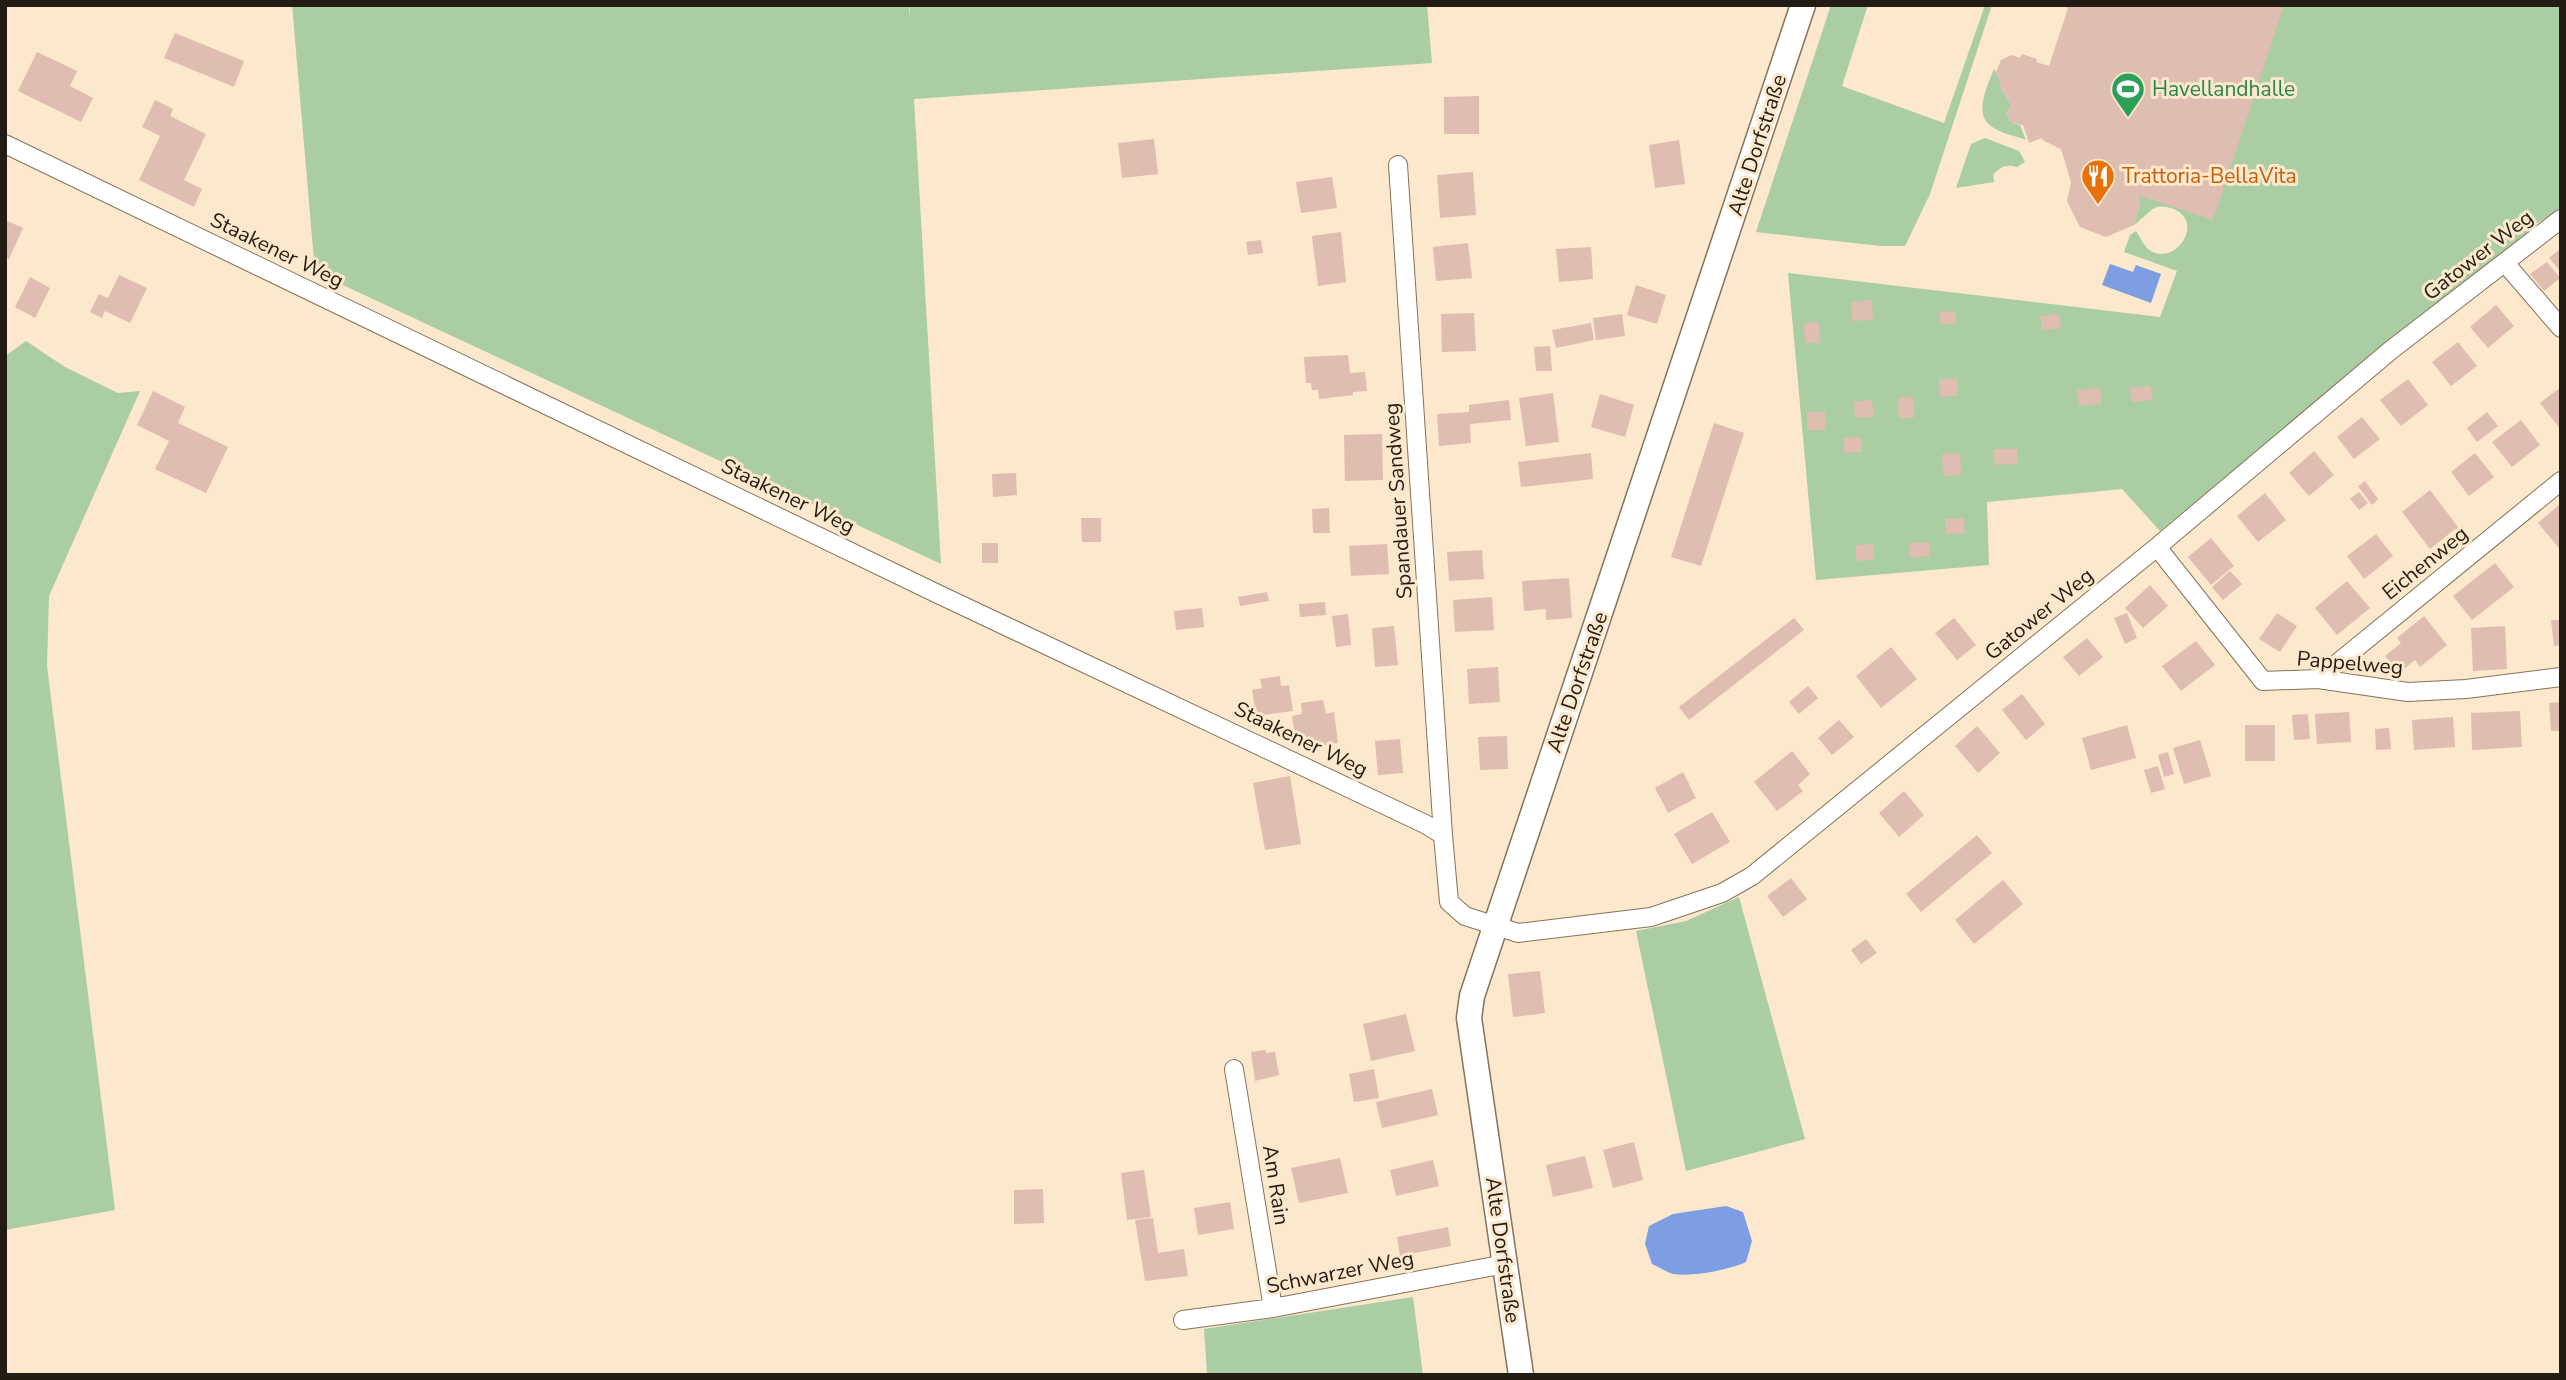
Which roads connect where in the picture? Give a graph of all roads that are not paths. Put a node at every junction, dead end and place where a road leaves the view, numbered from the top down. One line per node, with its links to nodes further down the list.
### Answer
1 (1803, 5): 12 (street, Alte Dorfstraße)
2 (5, 144): 11 (street, Staakener Weg)
3 (1398, 165): 11 (street, Spandauer Sandweg)
4 (2561, 219): 5 (street, Gatower Weg)
5 (2505, 263): 6 (street); 8 (street, Gatower Weg)
6 (2561, 328)
7 (2561, 481): 10 (street, Eichenweg)
8 (2157, 547): 10 (street, Pappelweg); 12 (street, Gatower Weg)
9 (2561, 677): 10 (street, Pappelweg)
10 (2318, 679)
11 (1443, 835): 12 (street)
12 (1496, 926): 14 (street, Alte Dorfstraße)
13 (1234, 1069): 15 (street, Am Rain)
14 (1505, 1264): 15 (street, Schwarzer Weg); 17 (street, Alte Dorfstraße)
15 (1273, 1308): 16 (street, Schwarzer Weg)
16 (1183, 1320)
17 (1521, 1375)

